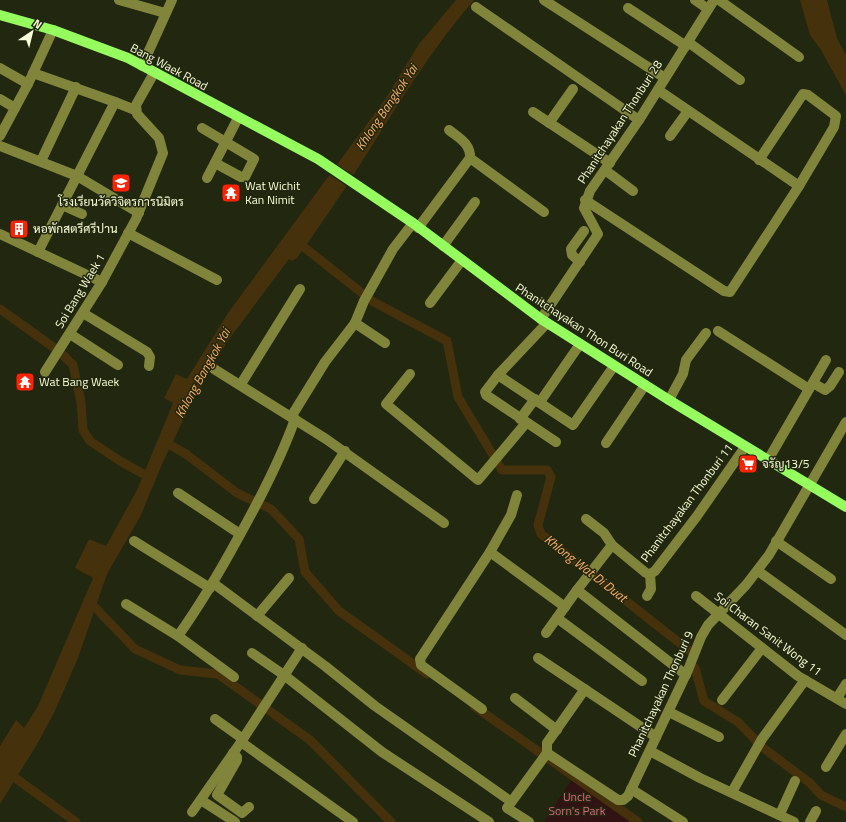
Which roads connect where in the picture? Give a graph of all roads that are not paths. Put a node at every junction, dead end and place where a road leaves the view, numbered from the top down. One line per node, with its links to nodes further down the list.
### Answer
1 (119, 0): 10 (street)
2 (172, 0): 10 (street)
3 (544, 0): 19 (street)
4 (695, 0): 9 (street)
5 (714, 0): 9 (street, Phanitchayakan Thonburi 28)
6 (720, 0): 14 (street)
7 (476, 7): 32 (street)
8 (628, 8): 13 (street)
9 (708, 9): 13 (street, Phanitchayakan Thonburi 28)
10 (165, 13): 15 (street)
11 (0, 16): 12 (main road, Bang Waek Road)
12 (53, 30): 15 (main road, Bang Waek Road); 17 (street)
13 (687, 44): 19 (street, Phanitchayakan Thonburi 28); 20 (street)
14 (800, 57)
15 (142, 66): 18 (main road, Bang Waek Road)
16 (0, 68): 21 (street)
17 (33, 73): 21 (street); 22 (street)
18 (154, 74): 28 (street); 31 (main road, Bang Waek Road)
19 (665, 78): 24 (street, Phanitchayakan Thonburi 28)
20 (740, 80)
21 (28, 84): 27 (street)
22 (76, 87): 26 (street); 43 (street)
23 (573, 89): 33 (street)
24 (658, 90): 29 (street); 32 (street, Phanitchayakan Thonburi 28)
25 (0, 99): 27 (street)
26 (115, 102): 28 (street); 46 (street)
27 (15, 108): 36 (street)
28 (136, 110): 54 (street, Soi Bang Waek 1)
29 (688, 111): 37 (street); 42 (street)
30 (533, 112): 33 (street)
31 (238, 118): 38 (street); 41 (main road, Bang Waek Road)
32 (639, 120): 45 (street, Phanitchayakan Thonburi 28)
33 (549, 123): 45 (street)
34 (202, 128): 38 (street)
35 (449, 130): 40 (street)
36 (1, 132)
37 (670, 136)
38 (226, 140): 44 (street); 44 (street)
39 (0, 146): 43 (street)
40 (470, 158): 53 (street); 56 (street)
41 (318, 159): 56 (main road, Phanitchayakan Thon Buri Road)
42 (759, 160): 48 (street); 48 (street)
43 (41, 161): 46 (street)
44 (215, 163): 47 (street)
45 (607, 167): 49 (street); 50 (street, Phanitchayakan Thonburi 28)
46 (77, 176): 52 (street); 54 (street)
47 (207, 178)
48 (799, 186): 50 (street)
49 (633, 191)
50 (585, 200): 63 (street, Phanitchayakan Thonburi 28)
51 (475, 202): 60 (street)
52 (62, 205): 55 (street); 61 (street)
53 (544, 212)
54 (138, 213): 58 (street, Soi Bang Waek 1)
55 (82, 214)
56 (416, 225): 60 (main road, Phanitchayakan Thon Buri Road); 70 (street)
57 (584, 231): 63 (street)
58 (128, 233): 64 (street); 65 (street, Soi Bang Waek 1)
59 (0, 234): 61 (street)
60 (443, 246): 62 (main road, Phanitchayakan Thon Buri Road)
61 (38, 252): 65 (street)
62 (462, 260): 67 (street); 69 (main road, Phanitchayakan Thon Buri Road)
63 (580, 262): 69 (street, Phanitchayakan Thonburi 28)
64 (217, 280)
65 (102, 282): 68 (street, Soi Bang Waek 1)
66 (300, 289): 85 (street)
67 (430, 303)
68 (83, 313): 73 (street, Soi Bang Waek 1); 78 (street)
69 (544, 321): 75 (main road, Phanitchayakan Thon Buri Road); 84 (street, Phanitchayakan Thonburi 28)
70 (355, 323): 74 (street); 90 (street)
71 (718, 331): 87 (street)
72 (706, 333): 88 (street)
73 (70, 334): 77 (street); 81 (street, Soi Bang Waek 1)
74 (385, 343)
75 (580, 344): 79 (main road, Phanitchayakan Thon Buri Road); 89 (street)
76 (826, 360): 87 (street)
77 (118, 365)
78 (149, 366)
79 (614, 366): 86 (main road, Phanitchayakan Thon Buri Road); 89 (street)
80 (214, 369): 85 (street)
81 (45, 372)
82 (839, 372): 87 (street)
83 (410, 374): 91 (street)
84 (498, 375): 89 (street); 91 (street, Phanitchayakan Thonburi 28)
85 (240, 384): 90 (street)
86 (645, 386): 88 (main road, Phanitchayakan Thon Buri Road); 94 (street)
87 (811, 386): 97 (street)
88 (669, 400): 95 (main road, Phanitchayakan Thon Buri Road)
89 (537, 401): 91 (street)
90 (293, 418): 96 (street); 105 (street)
91 (523, 421): 93 (street)
92 (846, 422): 98 (street, Phanitchayakan Thonburi 9)
93 (556, 442)
94 (606, 442)
95 (745, 447): 97 (main road, Phanitchayakan Thon Buri Road); 111 (street, Phanitchayakan Thonburi 11)
96 (345, 451): 101 (street); 104 (street)
97 (768, 460): 98 (main road, Phanitchayakan Thon Buri Road)
98 (808, 485): 102 (main road, Phanitchayakan Thon Buri Road); 107 (street, Phanitchayakan Thonburi 9)
99 (178, 493): 105 (street)
100 (518, 496): 109 (street)
101 (314, 499)
102 (846, 507)
103 (586, 519): 108 (street, Phanitchayakan Thonburi 11)
104 (444, 523)
105 (240, 534): 114 (street)
106 (134, 541): 114 (street)
107 (776, 541): 110 (street, Phanitchayakan Thonburi 9); 113 (street)
108 (612, 545): 111 (street, Phanitchayakan Thonburi 11); 115 (street)
109 (490, 552): 119 (street); 141 (street)
110 (758, 570): 120 (street, Phanitchayakan Thonburi 9); 124 (street)
111 (650, 574): 116 (street)
112 (289, 578): 121 (street)
113 (830, 579)
114 (211, 585): 121 (street); 125 (street)
115 (576, 590): 119 (street); 130 (street)
116 (647, 596)
117 (696, 596): 120 (street, Soi Charan Sanit Wong 11)
118 (126, 604): 125 (street)
119 (565, 607): 122 (street)
120 (719, 614): 127 (street, Soi Charan Sanit Wong 11); 130 (street, Phanitchayakan Thonburi 9)
121 (257, 616): 126 (street)
122 (557, 618): 123 (street); 134 (street)
123 (546, 633)
124 (846, 635)
125 (178, 636): 132 (street)
126 (302, 648): 131 (street); 156 (street)
127 (762, 648): 133 (street, Soi Charan Sanit Wong 11); 139 (street)
128 (252, 653): 131 (street)
129 (538, 658): 136 (street)
130 (686, 674): 142 (street, Phanitchayakan Thonburi 9)
131 (284, 675): 148 (street); 164 (street)
132 (234, 677)
133 (805, 680): 138 (street, Soi Charan Sanit Wong 11); 155 (street)
134 (642, 681)
135 (846, 684): 138 (street)
136 (585, 689): 144 (street); 146 (street)
137 (515, 698): 144 (street)
138 (837, 698): 140 (street, Soi Charan Sanit Wong 11)
139 (722, 700)
140 (846, 704)
141 (482, 709)
142 (668, 712): 146 (street, Phanitchayakan Thonburi 9); 147 (street)
143 (215, 719): 148 (street)
144 (557, 730): 151 (street)
145 (846, 734): 152 (street)
146 (656, 737): 149 (street, Phanitchayakan Thonburi 9)
147 (719, 737)
148 (242, 740): 150 (street); 163 (street)
149 (650, 751): 154 (street, Phanitchayakan Thonburi 9); 155 (street)
150 (233, 753): 157 (street); 158 (street)
151 (545, 757): 154 (street, Phanitchayakan Thonburi 9); 165 (street)
152 (826, 768)
153 (795, 781): 161 (street)
154 (631, 789): 166 (street)
155 (732, 792): 161 (street)
156 (506, 798)
157 (200, 800): 160 (street); 162 (street)
158 (249, 808)
159 (816, 811): 168 (street)
160 (192, 812)
161 (780, 814): 167 (street)
162 (235, 822)
163 (353, 822)
164 (489, 822)
165 (529, 822)
166 (683, 822)
167 (794, 822)
168 (810, 822)

